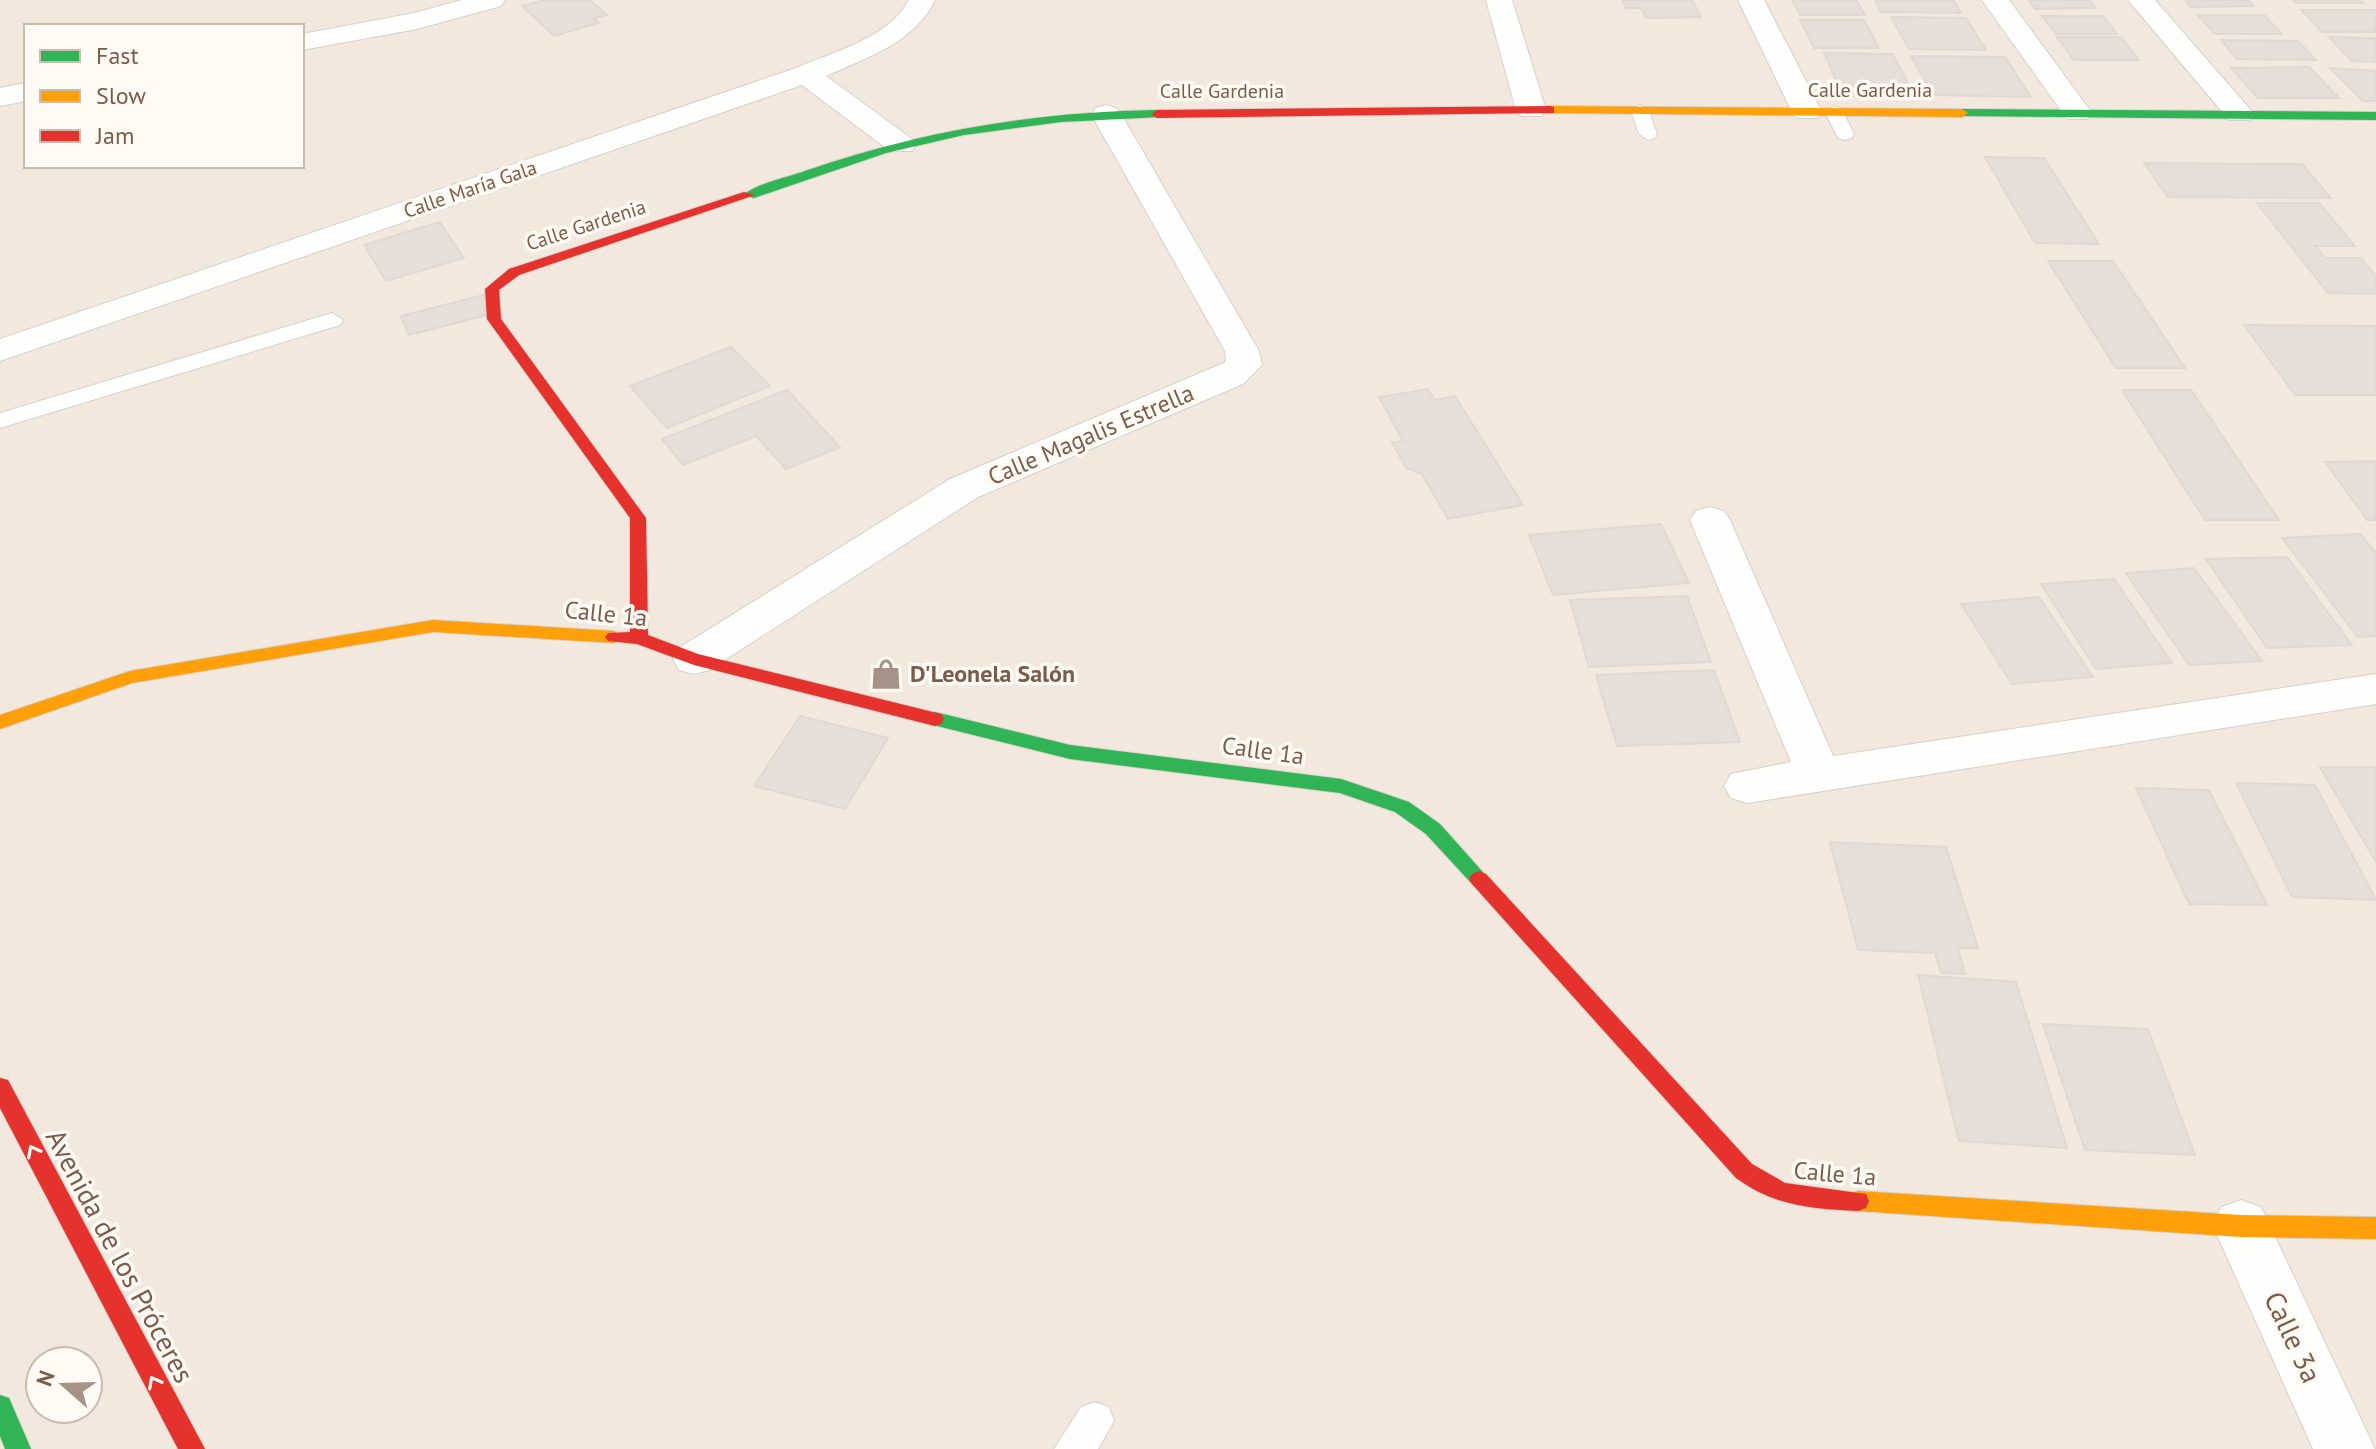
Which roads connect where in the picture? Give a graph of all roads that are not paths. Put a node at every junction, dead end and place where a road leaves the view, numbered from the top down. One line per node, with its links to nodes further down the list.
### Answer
1 (492, 0): 7 (street)
2 (922, 0): 8 (street, Calle María Gala)
3 (1499, 0): 11 (street)
4 (1751, 0): 13 (street)
5 (1995, 0): 14 (street)
6 (2141, 0): 16 (street)
7 (304, 42)
8 (806, 74): 20 (street); 22 (street, Calle María Gala)
9 (24, 92): 10 (street)
10 (0, 97)
11 (1531, 110): 12 (street, Calle Gardenia); 15 (street, Calle Gardenia)
12 (1640, 111): 13 (street, Calle Gardenia); 18 (lane)
13 (1821, 112): 14 (street, Calle Gardenia); 19 (lane)
14 (2077, 113): 16 (street, Calle Gardenia)
15 (1106, 114): 20 (street, Calle Gardenia); 26 (street, Calle Magalis Estrella)
16 (2239, 114): 17 (street, Calle Gardenia)
17 (2376, 116)
18 (1648, 134)
19 (1845, 134)
20 (901, 145): 25 (street, Calle Gardenia)
21 (332, 320): 23 (lane)
22 (0, 351)
23 (0, 421)
24 (1710, 520): 29 (street)
25 (639, 638): 26 (street, Calle 1a); 28 (street, Calle 1a)
26 (694, 659): 32 (street, Calle 1a)
27 (2376, 689): 29 (street)
28 (0, 722)
29 (1818, 773): 30 (street)
30 (1747, 786)
31 (0, 1087): 36 (street, Avenida de los Próceres, one-way to 31)
32 (2241, 1226): 33 (street, Calle 1a); 37 (street, Calle 3a)
33 (2376, 1228)
34 (0, 1407): 35 (street)
35 (18, 1449)
36 (192, 1449)
37 (2344, 1449)

